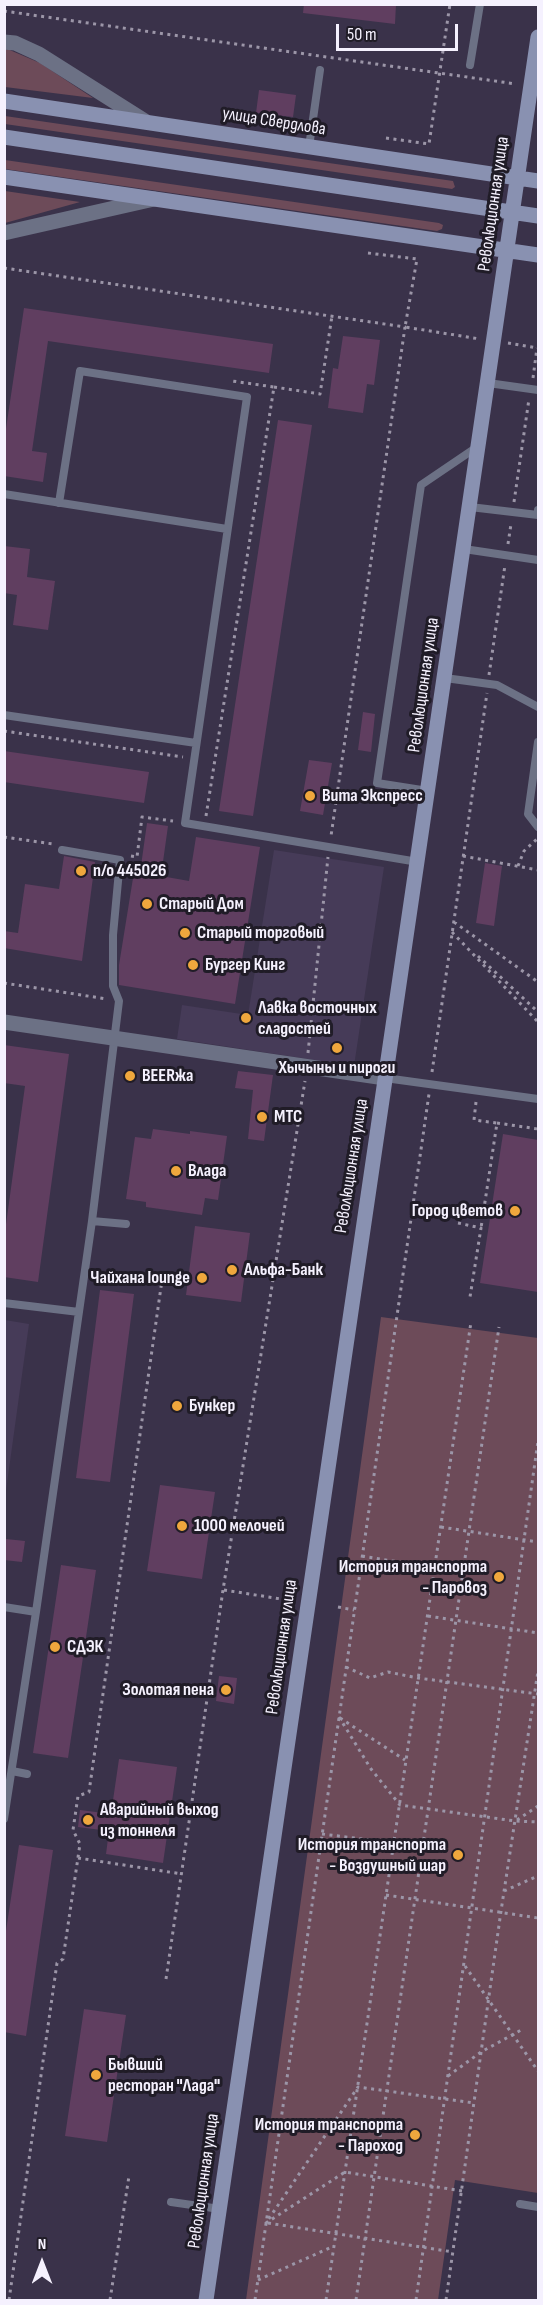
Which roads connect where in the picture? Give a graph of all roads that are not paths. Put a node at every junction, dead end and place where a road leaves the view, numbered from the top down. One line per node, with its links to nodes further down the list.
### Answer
1 (480, 4): 4 (lane)
2 (538, 37): 11 (main road, Революционная улица)
3 (4, 42): 7 (street)
4 (470, 65)
5 (320, 70): 9 (lane)
6 (4, 101): 7 (main road, улица Свердлова)
7 (145, 122): 9 (main road, улица Свердлова)
8 (4, 137): 14 (main road)
9 (309, 147): 11 (main road, улица Свердлова)
10 (4, 177): 13 (main road)
11 (517, 177): 12 (main road, улица Свердлова); 14 (main road, Революционная улица)
12 (538, 180)
13 (154, 199): 16 (street); 17 (main road)
14 (512, 212): 15 (main road); 17 (main road, Революционная улица)
15 (538, 216)
16 (4, 234)
17 (507, 250): 18 (main road); 19 (main road, Революционная улица)
18 (538, 255)
19 (488, 383): 20 (lane); 21 (main road, Революционная улица)
20 (535, 389)
21 (478, 446): 24 (main road, Революционная улица); 34 (lane)
22 (4, 494): 23 (lane)
23 (59, 502): 26 (lane); 26 (lane)
24 (470, 507): 25 (lane); 27 (main road, Революционная улица)
25 (538, 510)
26 (227, 529): 33 (lane)
27 (464, 549): 28 (lane); 29 (main road, Революционная улица)
28 (538, 560)
29 (445, 678): 30 (lane); 34 (main road, Революционная улица)
30 (538, 707)
31 (4, 715): 33 (lane)
32 (538, 742): 35 (lane)
33 (196, 743): 37 (lane)
34 (429, 791): 37 (main road, Революционная улица)
35 (538, 827)
36 (62, 850): 39 (lane)
37 (418, 862): 40 (main road, Революционная улица)
38 (4, 1022): 39 (street)
39 (115, 1040): 40 (street); 42 (lane)
40 (385, 1078): 41 (lane); 54 (main road, Революционная улица)
41 (538, 1099)
42 (92, 1221): 43 (lane); 45 (lane)
43 (126, 1224)
44 (4, 1303): 45 (lane)
45 (79, 1312): 47 (lane)
46 (4, 1607): 47 (lane)
47 (36, 1612): 48 (lane)
48 (12, 1771): 49 (lane); 50 (lane)
49 (27, 1774)
50 (4, 1819)
51 (171, 2202): 54 (lane)
52 (520, 2204): 53 (lane)
53 (538, 2207)
54 (220, 2209): 55 (main road, Революционная улица)
55 (206, 2301)

